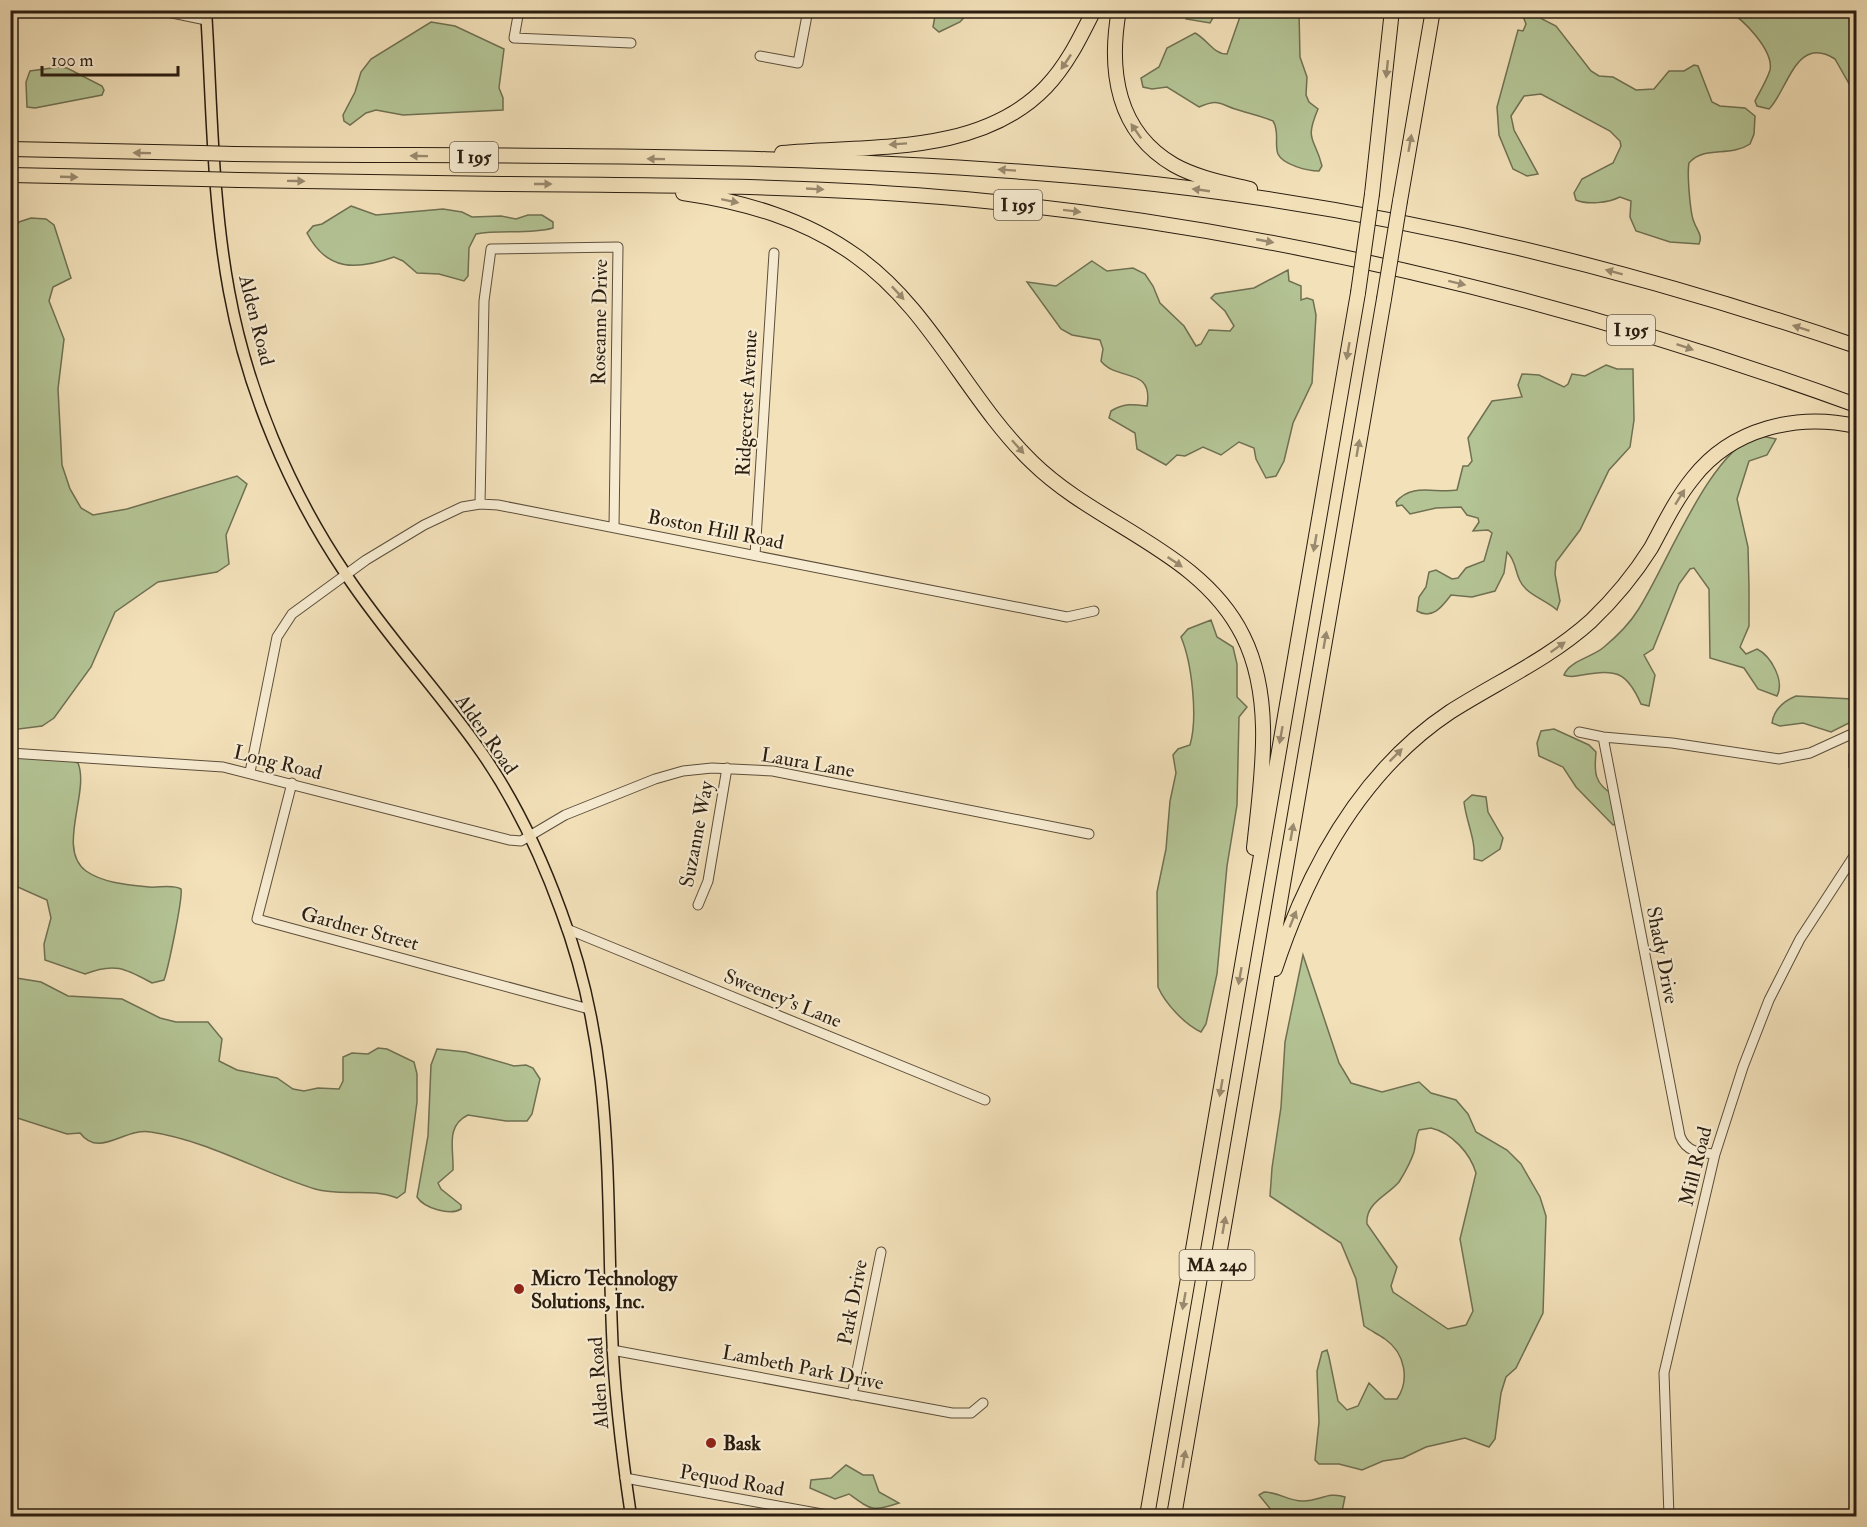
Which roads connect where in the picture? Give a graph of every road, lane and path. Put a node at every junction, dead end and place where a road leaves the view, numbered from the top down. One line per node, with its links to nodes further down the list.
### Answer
1 (158, 10): 8 (street)
2 (519, 10): 9 (street)
3 (808, 10): 10 (street)
4 (1094, 10): 12 (highway, one-way to 12)
5 (1119, 10): 15 (highway, one-way to 5)
6 (1392, 10): 36 (highway, one-way to 36, bridge)
7 (1433, 10): 39 (highway, one-way to 7, bridge)
8 (206, 15): 23 (main road, Alden Road)
9 (631, 42)
10 (760, 56)
11 (10, 148): 12 (highway, I 195, one-way to 11, bridge)
12 (714, 160): 15 (highway, I 195, one-way to 12)
13 (10, 175): 14 (highway, I 195, one-way to 14, bridge)
14 (631, 184): 18 (highway, I 195, one-way to 18); 36 (highway, one-way to 36)
15 (1342, 212): 17 (highway, I 195, one-way to 15)
16 (774, 253): 22 (street, Ridgecrest Avenue)
17 (1857, 346)
18 (1857, 405)
19 (1857, 426): 39 (highway, one-way to 19)
20 (480, 504): 21 (street, Boston Hill Road); 21 (street, Roseanne Drive); 23 (street, Boston Hill Road)
21 (614, 527): 22 (street, Boston Hill Road)
22 (755, 555): 24 (street, Boston Hill Road)
23 (345, 574): 30 (street, Boston Hill Road); 33 (main road, Alden Road)
24 (1094, 611)
25 (1579, 732): 27 (street)
26 (1857, 732): 27 (street)
27 (1604, 737): 41 (street, Shady Drive)
28 (10, 753): 30 (street, Long Road)
29 (727, 768): 32 (street, Laura Lane); 33 (street, Laura Lane); 35 (street, Suzanne Way)
30 (250, 772): 31 (street, Long Road)
31 (292, 783): 33 (street, Long Road); 38 (street, Gardner Street)
32 (1089, 834)
33 (531, 837): 37 (main road, Alden Road)
34 (1857, 853): 41 (street, Mill Road)
35 (698, 905)
36 (1250, 922): 49 (highway, MA 240, one-way to 49)
37 (567, 929): 38 (main road, Alden Road); 40 (street, Sweeney's Lane)
38 (589, 1009): 43 (main road, Alden Road)
39 (1261, 1014): 50 (highway, MA 240, one-way to 39)
40 (985, 1100)
41 (1715, 1154): 51 (street, Mill Road)
42 (881, 1252): 44 (street, Park Drive)
43 (612, 1350): 44 (street, Lambeth Park Drive); 46 (main road, Alden Road)
44 (852, 1395): 45 (street, Lambeth Park Drive)
45 (983, 1403)
46 (625, 1478): 47 (main road, Alden Road); 48 (street, Pequod Road)
47 (630, 1516)
48 (833, 1516)
49 (1147, 1516)
50 (1174, 1516)
51 (1669, 1516)

